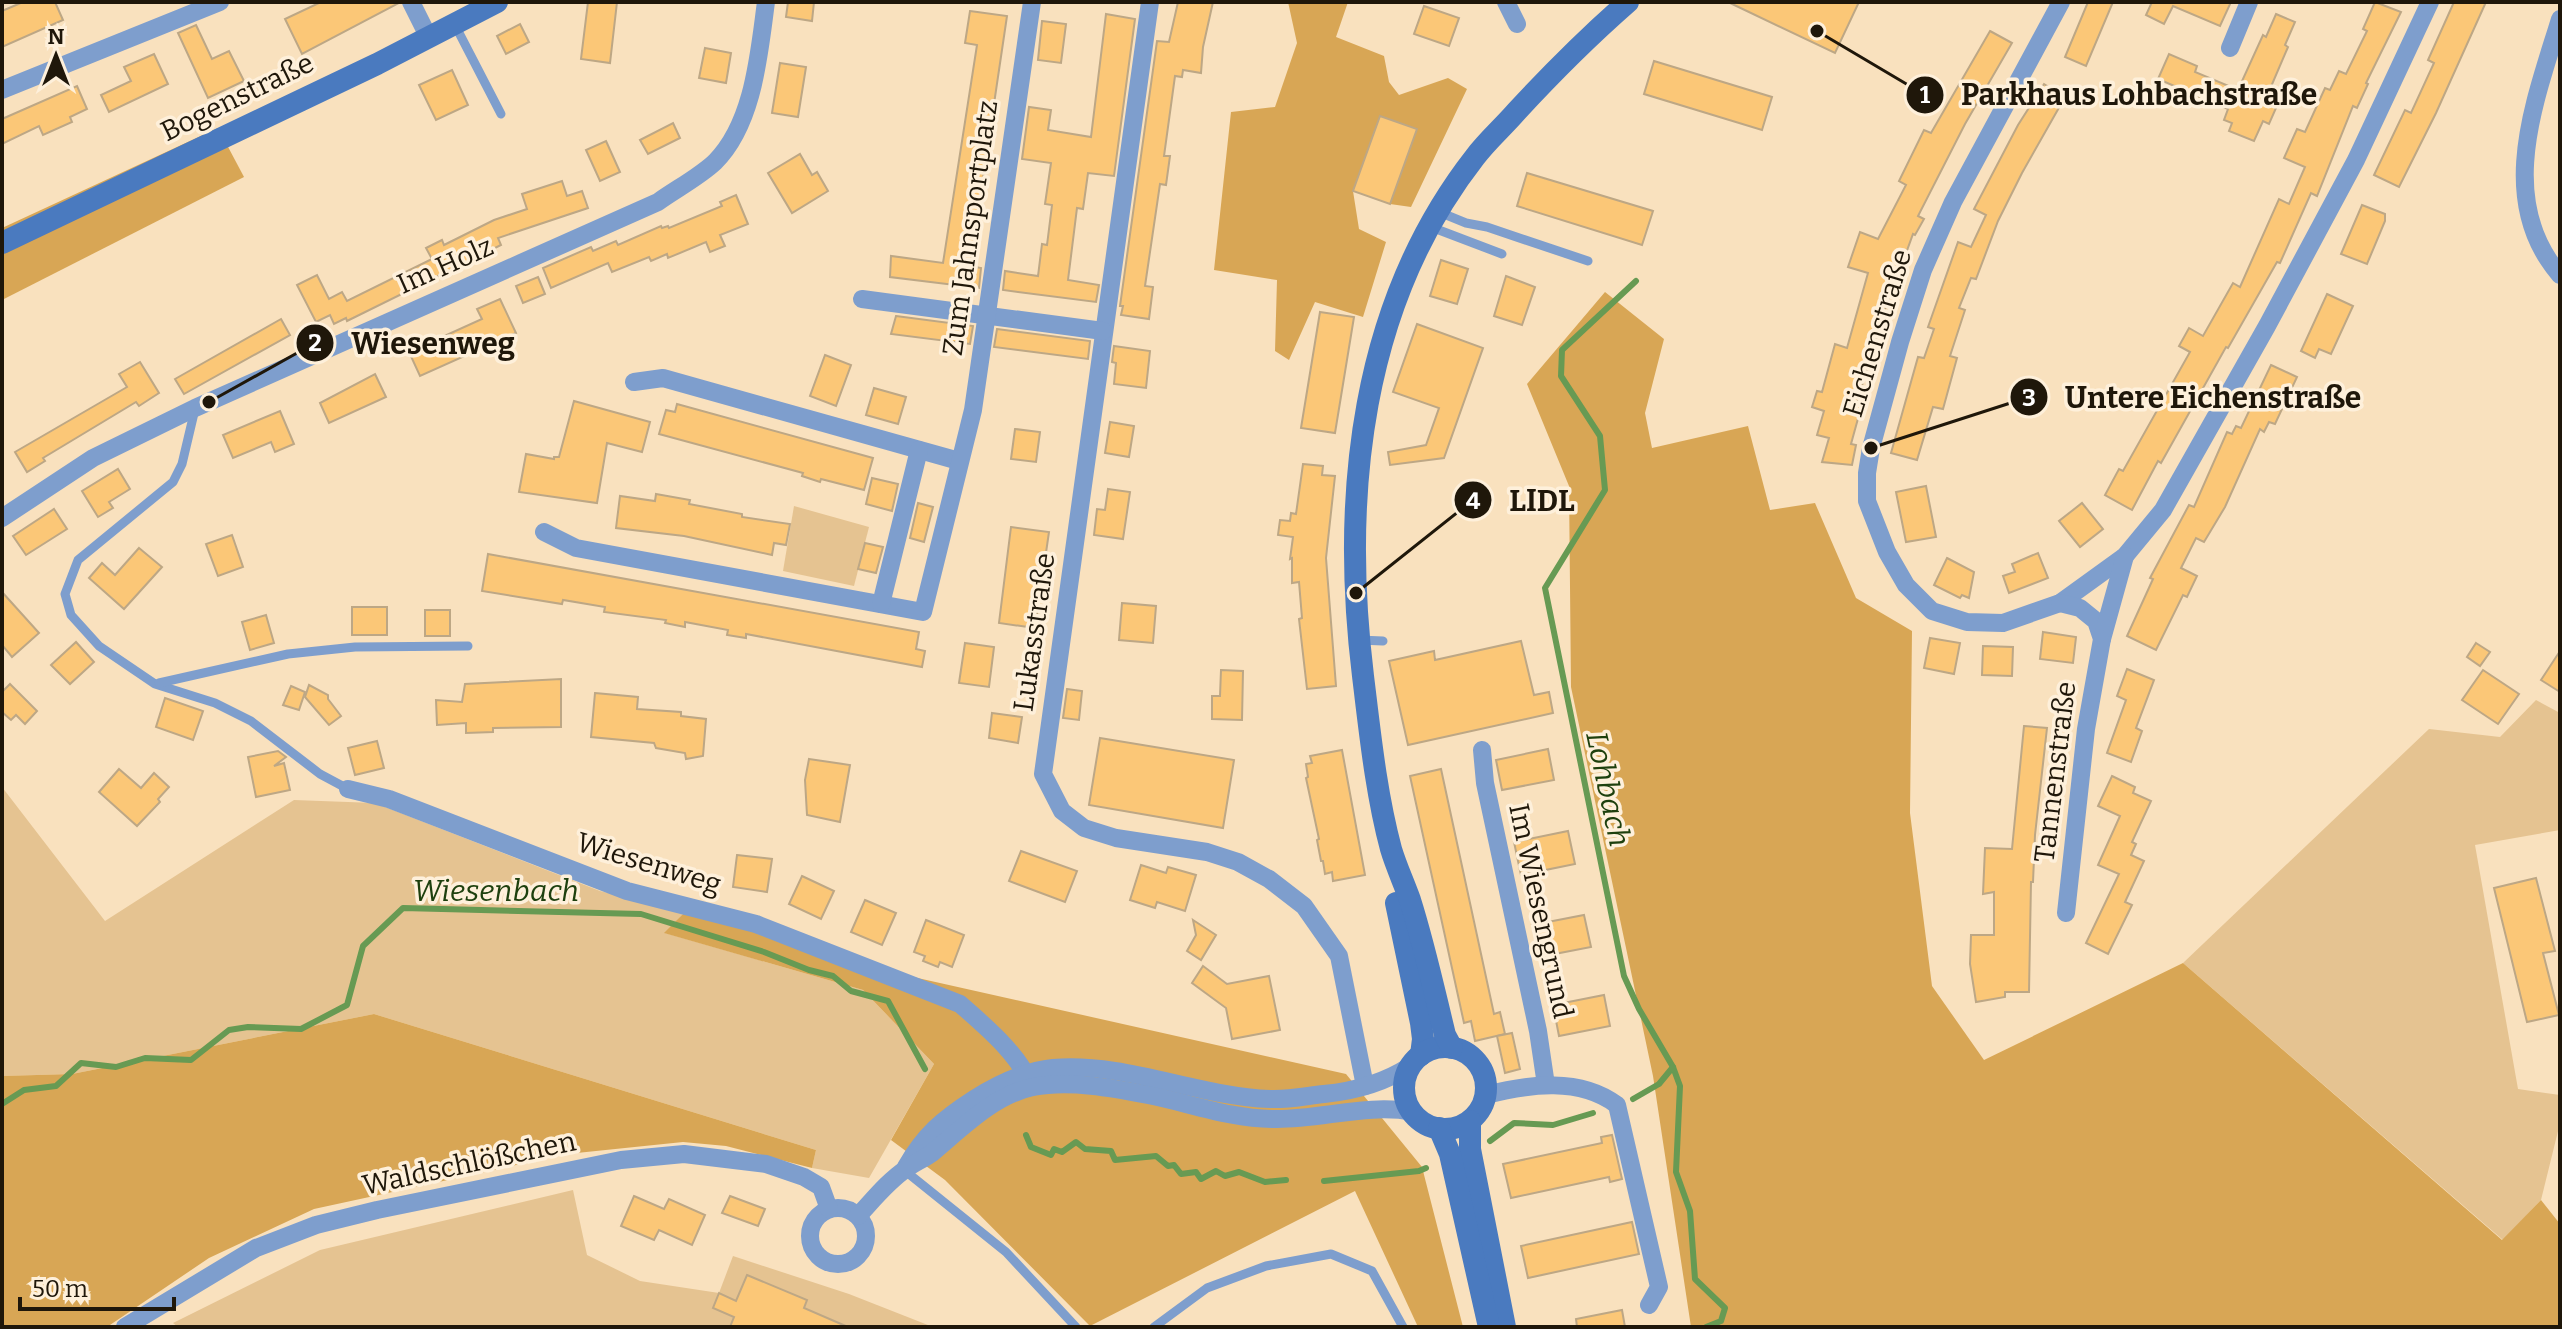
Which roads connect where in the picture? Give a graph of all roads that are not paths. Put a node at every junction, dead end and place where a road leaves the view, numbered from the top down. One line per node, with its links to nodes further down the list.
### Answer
1 (220, 2): 17 (street)
2 (411, 2): 15 (street)
3 (497, 2): 14 (main road, Bogenstraße)
4 (766, 2): 28 (street, Im Holz)
5 (1032, 2): 25 (street, Zum Jahnsportplatz)
6 (1150, 2): 26 (street, Lukasstraße)
7 (1506, 2): 13 (street)
8 (1628, 2): 19 (main road)
9 (2061, 2): 34 (street, Eichenstraße)
10 (2249, 2): 16 (street)
11 (2430, 2): 33 (street, Eichenstraße)
12 (2560, 19): 23 (street)
13 (1517, 24)
14 (455, 25): 15 (main road, Bogenstraße); 18 (lane)
15 (429, 38): 20 (main road, Bogenstraße)
16 (2230, 48)
17 (2, 90)
18 (501, 114)
19 (1435, 219): 21 (lane); 22 (lane); 37 (main road)
20 (2, 243)
21 (1502, 254)
22 (1588, 261)
23 (2560, 275)
24 (862, 299): 25 (street)
25 (985, 314): 26 (street); 30 (street, Zum Jahnsportplatz)
26 (1103, 331): 49 (street, Lukasstraße)
27 (634, 382): 29 (street)
28 (195, 408): 31 (street, Im Holz); 40 (lane, Wiesenweg)
29 (919, 450): 30 (street); 35 (street)
30 (959, 461): 35 (street, Zum Jahnsportplatz)
31 (2, 518)
32 (544, 532): 35 (street, Zum Jahnsportplatz)
33 (2125, 556): 34 (street, Eichenstraße); 36 (street, Tannenstraße)
34 (2060, 603): 36 (street)
35 (881, 604)
36 (2102, 639): 44 (street, Tannenstraße)
37 (1358, 640): 38 (lane); 43 (main road)
38 (1383, 641)
39 (468, 646): 40 (lane)
40 (155, 684): 42 (lane, Wiesenweg)
41 (1482, 750): 48 (street, Im Wiesengrund)
42 (348, 789): 47 (street, Wiesenweg)
43 (1392, 850): 45 (main road); 46 (main road)
44 (2066, 913)
45 (1452, 1048): 46 (main road); 50 (main road)
46 (1416, 1060): 49 (street); 51 (main road)
47 (1029, 1080): 49 (street); 51 (street); 54 (street)
48 (1546, 1085): 50 (street); 57 (street)
49 (1365, 1086)
50 (1486, 1086): 52 (main road)
51 (1413, 1112): 53 (main road)
52 (1470, 1121): 53 (main road); 63 (main road)
53 (1439, 1128): 62 (main road)
54 (904, 1170): 56 (street); 59 (lane)
55 (829, 1209): 56 (street); 56 (street); 58 (street, Waldschlößchen)
56 (858, 1216)
57 (1649, 1305)
58 (125, 1327)
59 (1076, 1327)
60 (1154, 1327): 61 (lane)
61 (1403, 1327)
62 (1489, 1327)
63 (1505, 1327)

